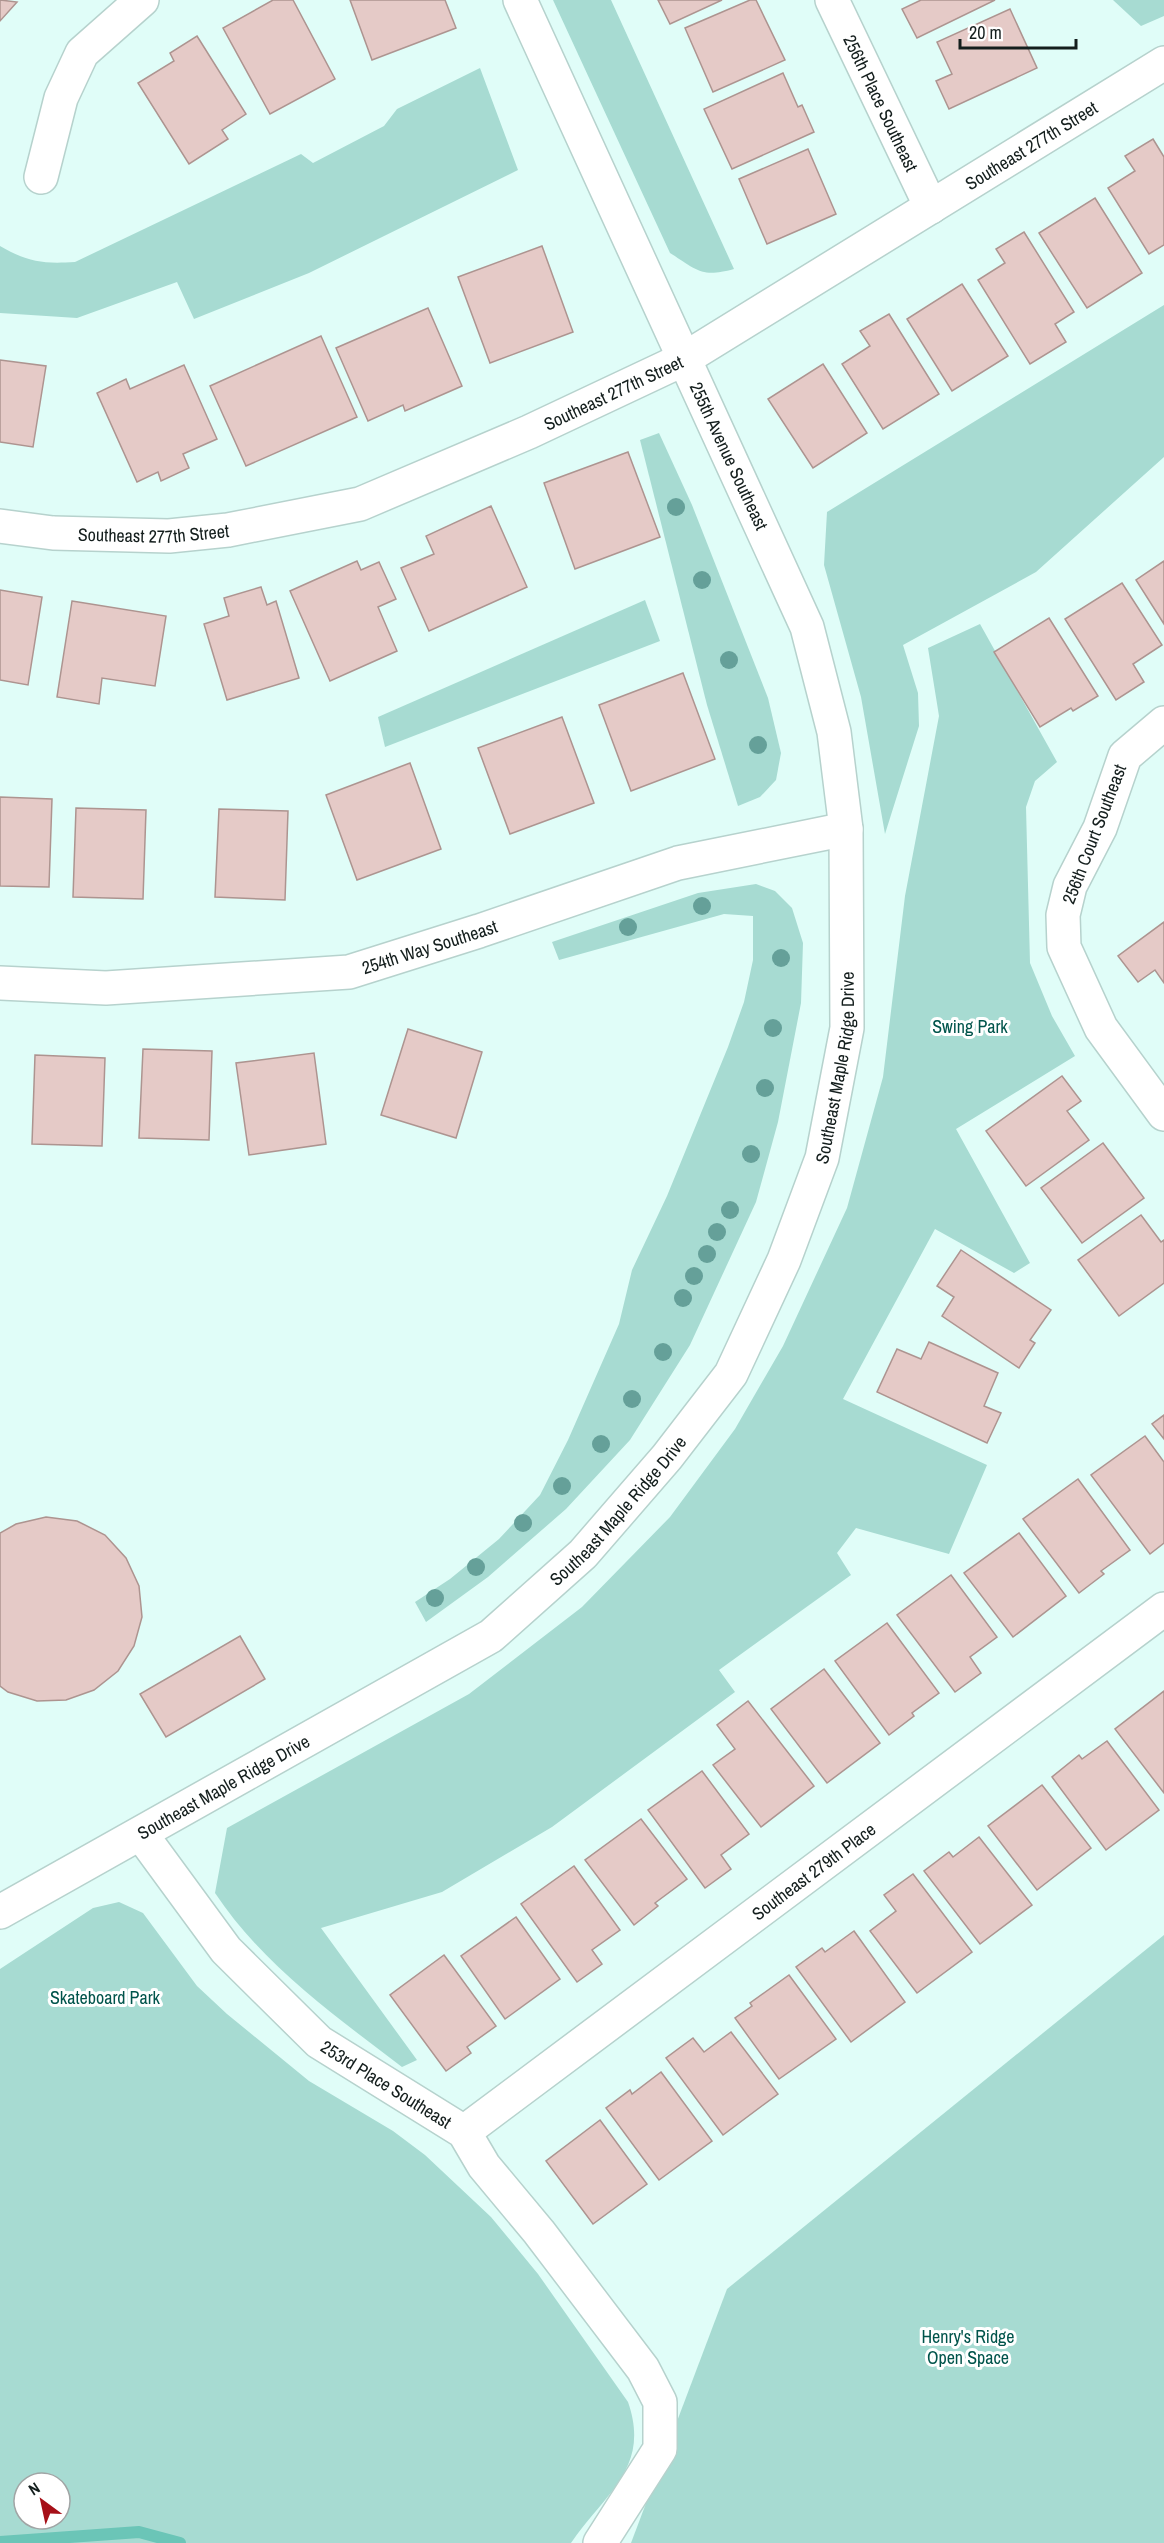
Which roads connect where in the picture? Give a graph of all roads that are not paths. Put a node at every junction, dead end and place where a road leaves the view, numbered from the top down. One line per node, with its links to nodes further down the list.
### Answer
1 (142, 0): 5 (street)
2 (520, 0): 7 (street, 255th Avenue Southeast)
3 (832, 0): 6 (street, 256th Place Southeast)
4 (1164, 63): 6 (street, Southeast 277th Street)
5 (41, 177)
6 (931, 207): 7 (street, Southeast 277th Street)
7 (684, 358): 8 (street, Southeast 277th Street); 10 (street, 255th Avenue Southeast)
8 (0, 526)
9 (1164, 723): 12 (street, 256th Court Southeast)
10 (846, 829): 11 (street, 254th Way Southeast); 14 (street, Southeast Maple Ridge Drive)
11 (0, 983)
12 (1164, 1114)
13 (1164, 1609): 16 (street, Southeast 279th Place)
14 (141, 1834): 15 (street, Southeast Maple Ridge Drive); 16 (street, 253rd Place Southeast)
15 (0, 1912)
16 (464, 2132): 17 (street, 253rd Place Southeast)
17 (600, 2543)

